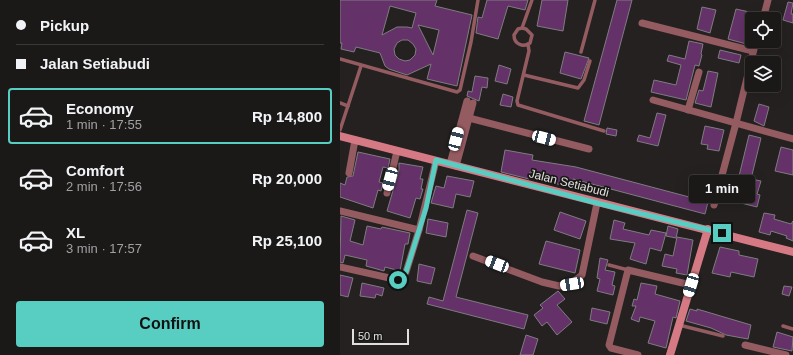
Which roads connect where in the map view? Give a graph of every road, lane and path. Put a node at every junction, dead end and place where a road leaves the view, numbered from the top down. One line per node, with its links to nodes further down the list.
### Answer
1 (478, 0): 14 (lane)
2 (532, 0): 7 (lane)
3 (595, 0): 11 (lane)
4 (768, 0): 5 (street)
5 (765, 12)
6 (642, 23): 10 (street)
7 (522, 28): 8 (lane); 8 (lane)
8 (528, 44): 16 (lane)
9 (754, 48): 10 (street)
10 (753, 51): 22 (street)
11 (581, 52)
12 (340, 59): 14 (lane)
13 (590, 61): 16 (lane)
14 (362, 66): 19 (lane)
15 (699, 72): 20 (street)
16 (524, 75): 24 (lane)
17 (653, 100): 20 (street)
18 (340, 103): 19 (lane)
19 (348, 106): 23 (lane)
20 (688, 110): 22 (street)
21 (469, 118): 28 (street); 31 (street); 31 (street)
22 (736, 123): 26 (street); 35 (street)
23 (340, 130)
24 (604, 131)
25 (340, 136): 27 (street, Jalan Setiabudi)
26 (793, 139)
27 (355, 140): 29 (street, Jalan Setiabudi); 32 (street)
28 (590, 149)
29 (398, 151): 30 (street, Jalan Setiabudi); 33 (street)
30 (436, 160): 31 (street, Jalan Setiabudi); 38 (street)
31 (453, 165): 34 (street, Jalan Setiabudi)
32 (349, 173)
33 (386, 192)
34 (597, 203): 37 (street, Jalan Setiabudi); 40 (street)
35 (714, 204)
36 (340, 211): 38 (street)
37 (708, 229): 39 (street, Jalan Setiabudi); 44 (street)
38 (419, 230): 42 (street)
39 (793, 252)
40 (473, 256)
41 (609, 265): 43 (lane)
42 (340, 267)
43 (628, 270): 44 (street); 50 (street)
44 (691, 285): 45 (street)
45 (678, 325): 48 (lane); 51 (street)
46 (783, 326): 47 (lane)
47 (793, 329)
48 (723, 336)
49 (745, 345): 52 (street)
50 (638, 355)
51 (670, 355)
52 (786, 355)

